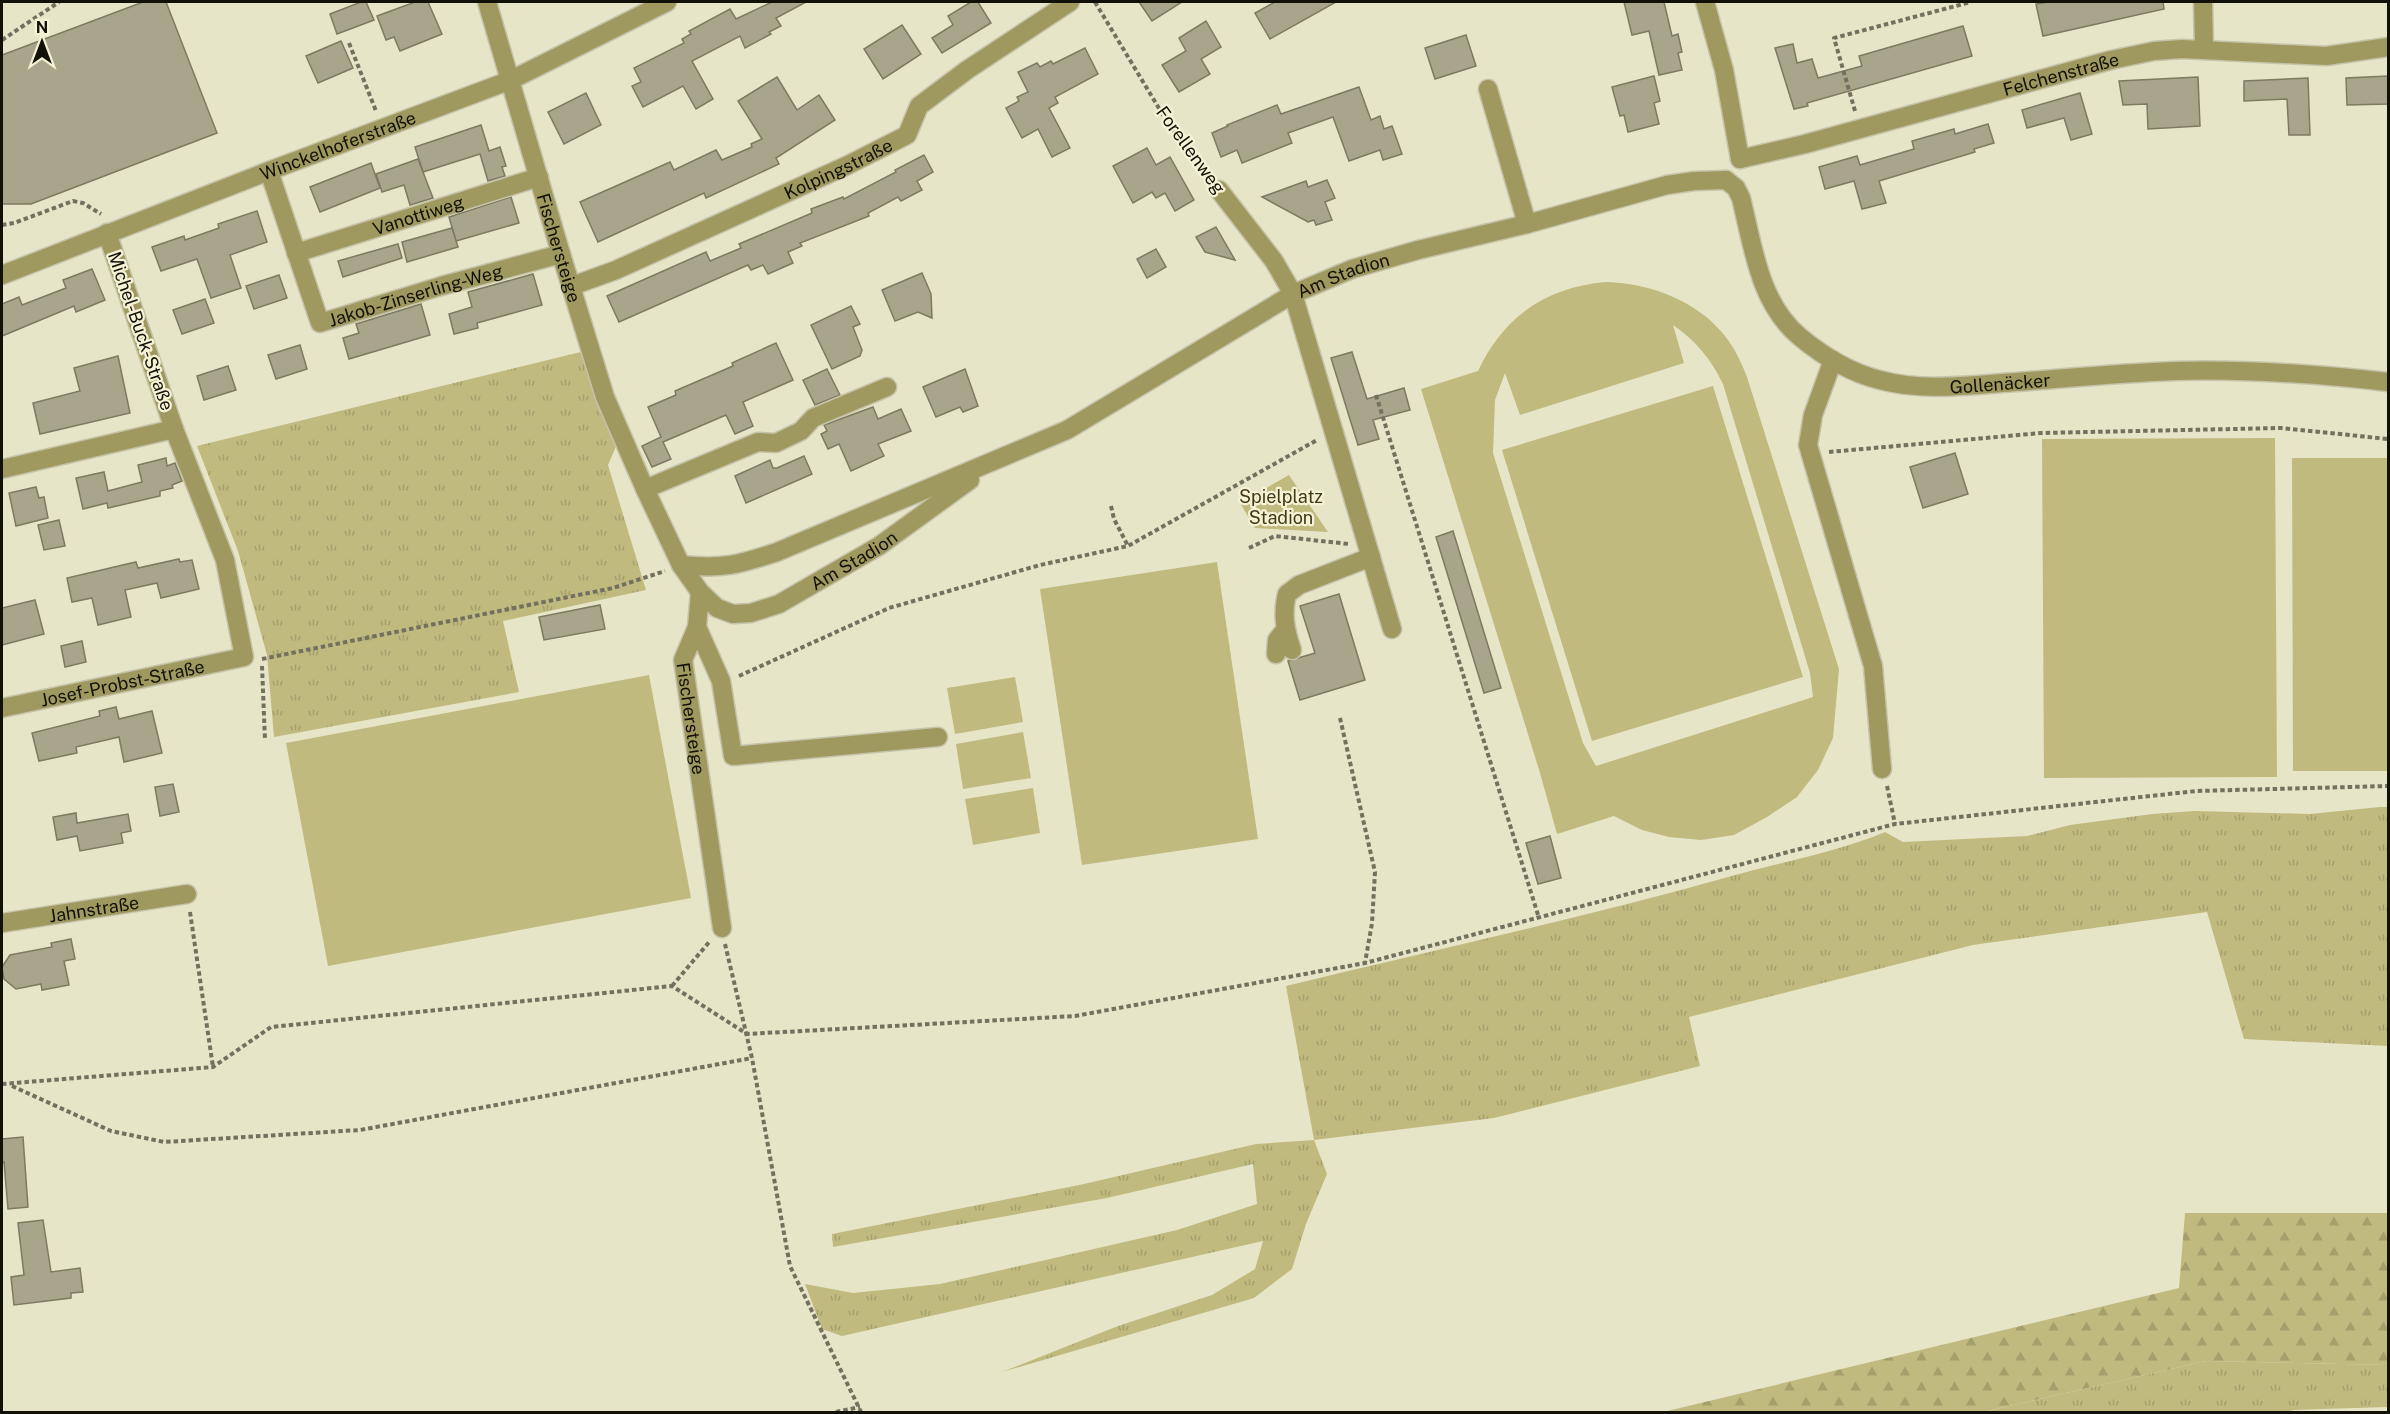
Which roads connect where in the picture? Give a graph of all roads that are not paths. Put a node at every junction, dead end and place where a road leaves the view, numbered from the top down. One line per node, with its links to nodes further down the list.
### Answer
1 (488, 2): 8 (street, Fischersteige)
2 (667, 2): 8 (street, Winckelhoferstraße)
3 (1070, 2): 20 (street, Kolpingstraße)
4 (1705, 2): 10 (street)
5 (2203, 2): 7 (street)
6 (2388, 47): 7 (street, Felchenstraße)
7 (2204, 48): 10 (street, Felchenstraße)
8 (511, 80): 11 (street, Winckelhoferstraße); 12 (street, Fischersteige)
9 (1488, 88): 15 (street)
10 (1740, 159): 13 (street)
11 (269, 171): 16 (street, Winckelhoferstraße); 17 (street, Jakob-Zinserling-Weg)
12 (538, 177): 17 (street, Vanottiweg); 18 (street, Fischersteige)
13 (1726, 180): 15 (street, Am Stadion); 22 (street, Gollenäcker)
14 (1219, 190): 21 (street, Forellenweg)
15 (1527, 224): 21 (street, Am Stadion)
16 (107, 233): 19 (street, Winckelhoferstraße); 25 (street, Michel-Buck-Straße)
17 (296, 253): 18 (street, Jakob-Zinserling-Weg)
18 (561, 254): 20 (street, Fischersteige)
19 (2, 275)
20 (572, 286): 28 (street, Fischersteige)
21 (1293, 294): 26 (street, Am Stadion); 29 (street, Forellenweg)
22 (1833, 360): 23 (street, Gollenäcker); 38 (street)
23 (2388, 382)
24 (887, 387): 28 (street)
25 (174, 429): 27 (street, Michel-Buck-Straße); 35 (street, Michel-Buck-Straße)
26 (996, 461): 30 (street, Am Stadion); 31 (street, Am Stadion)
27 (2, 469)
28 (645, 489): 30 (street, Fischersteige)
29 (1369, 552): 33 (street, Forellenweg); 34 (street)
30 (681, 565): 31 (street, Fischersteige)
31 (700, 592): 32 (street, Fischersteige)
32 (697, 627): 37 (street); 41 (street, Fischersteige)
33 (1392, 629)
34 (1284, 652)
35 (253, 658): 36 (street, Josef-Probst-Straße)
36 (2, 708)
37 (938, 737)
38 (1882, 769)
39 (187, 894): 40 (street, Jahnstraße)
40 (2, 924)
41 (722, 928)

